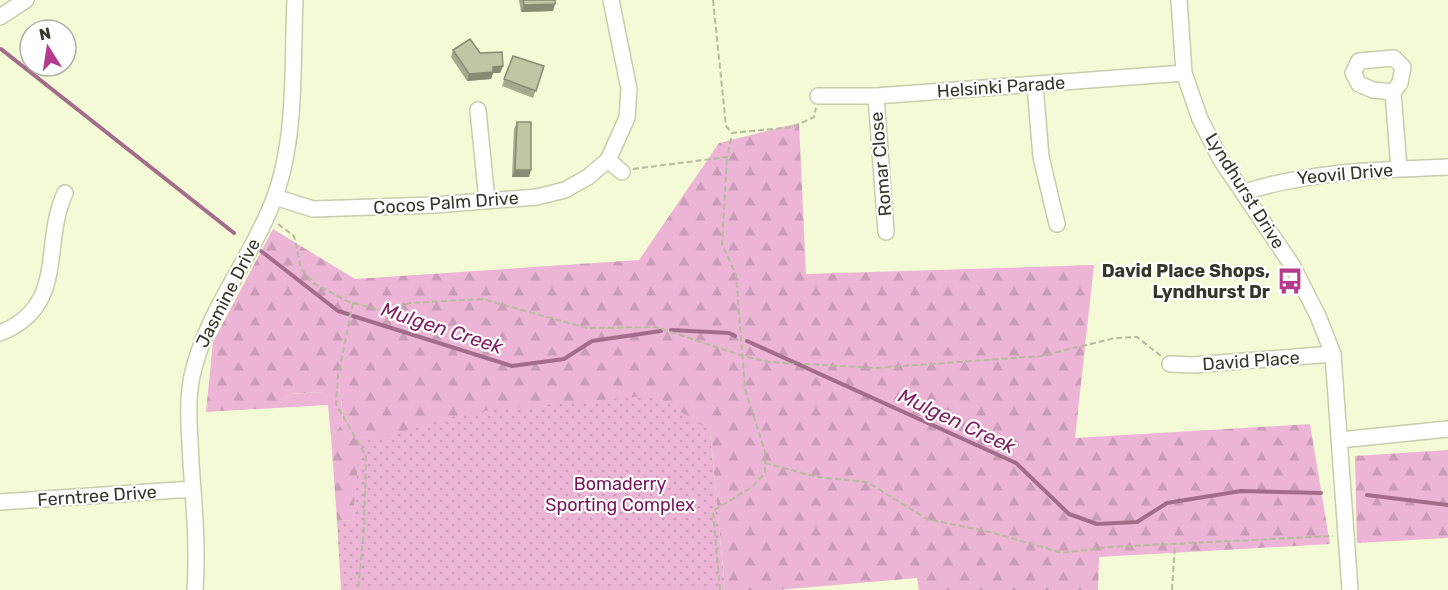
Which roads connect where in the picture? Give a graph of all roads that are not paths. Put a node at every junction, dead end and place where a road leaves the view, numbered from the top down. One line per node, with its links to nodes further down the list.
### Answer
1 (26, 0): 5 (street)
2 (295, 0): 18 (street, Jasmine Drive)
3 (612, 0): 12 (street, Cocos Palm Drive)
4 (1179, 0): 6 (street, Lyndhurst Drive)
5 (0, 17)
6 (1184, 73): 7 (street, Helsinki Parade); 16 (street, Lyndhurst Drive)
7 (1035, 85): 10 (street, Helsinki Parade); 20 (street)
8 (1393, 92): 14 (street)
9 (818, 96): 10 (street, Helsinki Parade)
10 (876, 96): 21 (street, Romar Close)
11 (478, 110): 19 (street)
12 (608, 160): 15 (street); 19 (street, Cocos Palm Drive)
13 (1448, 167): 14 (street, Yeovil Drive)
14 (1399, 169): 16 (street, Yeovil Drive)
15 (622, 172)
16 (1245, 192): 23 (street, Lyndhurst Drive)
17 (64, 193): 22 (street)
18 (275, 197): 19 (street, Cocos Palm Drive); 27 (street, Jasmine Drive)
19 (487, 201)
20 (1057, 224)
21 (886, 232)
22 (0, 333)
23 (1333, 354): 24 (street, David Place); 26 (street, Lyndhurst Drive)
24 (1170, 363)
25 (1448, 429): 26 (street)
26 (1341, 440): 30 (street, Lyndhurst Drive)
27 (193, 489): 28 (street, Ferntree Drive); 29 (street, Jasmine Drive)
28 (0, 502)
29 (195, 590)
30 (1350, 590)

